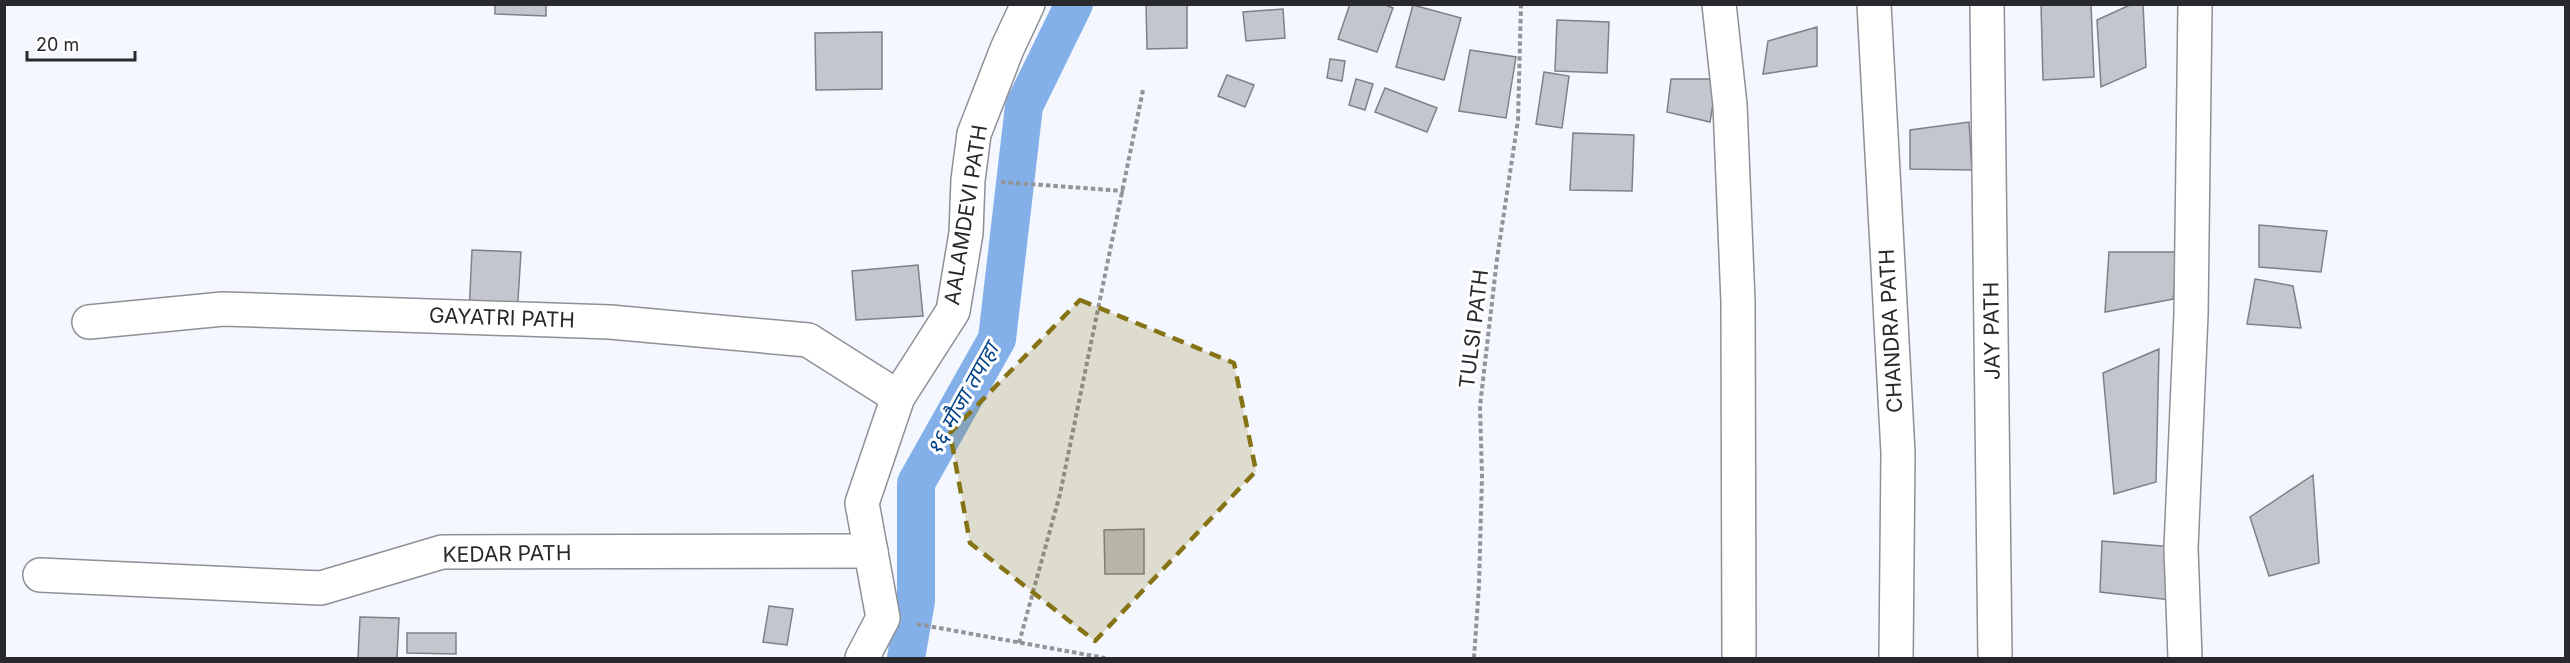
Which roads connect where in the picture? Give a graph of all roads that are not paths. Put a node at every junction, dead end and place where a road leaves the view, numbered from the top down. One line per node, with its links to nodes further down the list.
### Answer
1 (1028, 4): 7 (street, AALAMDEVI PATH)
2 (1719, 4): 11 (street)
3 (1874, 4): 12 (street, CHANDRA PATH)
4 (1987, 4): 13 (street, JAY PATH)
5 (2195, 4): 14 (street)
6 (89, 322): 7 (street, GAYATRI PATH)
7 (898, 397): 8 (street, AALAMDEVI PATH)
8 (871, 551): 9 (street, KEDAR PATH); 10 (street, AALAMDEVI PATH)
9 (40, 575)
10 (862, 658)
11 (1739, 658)
12 (1896, 658)
13 (1995, 658)
14 (2185, 658)

